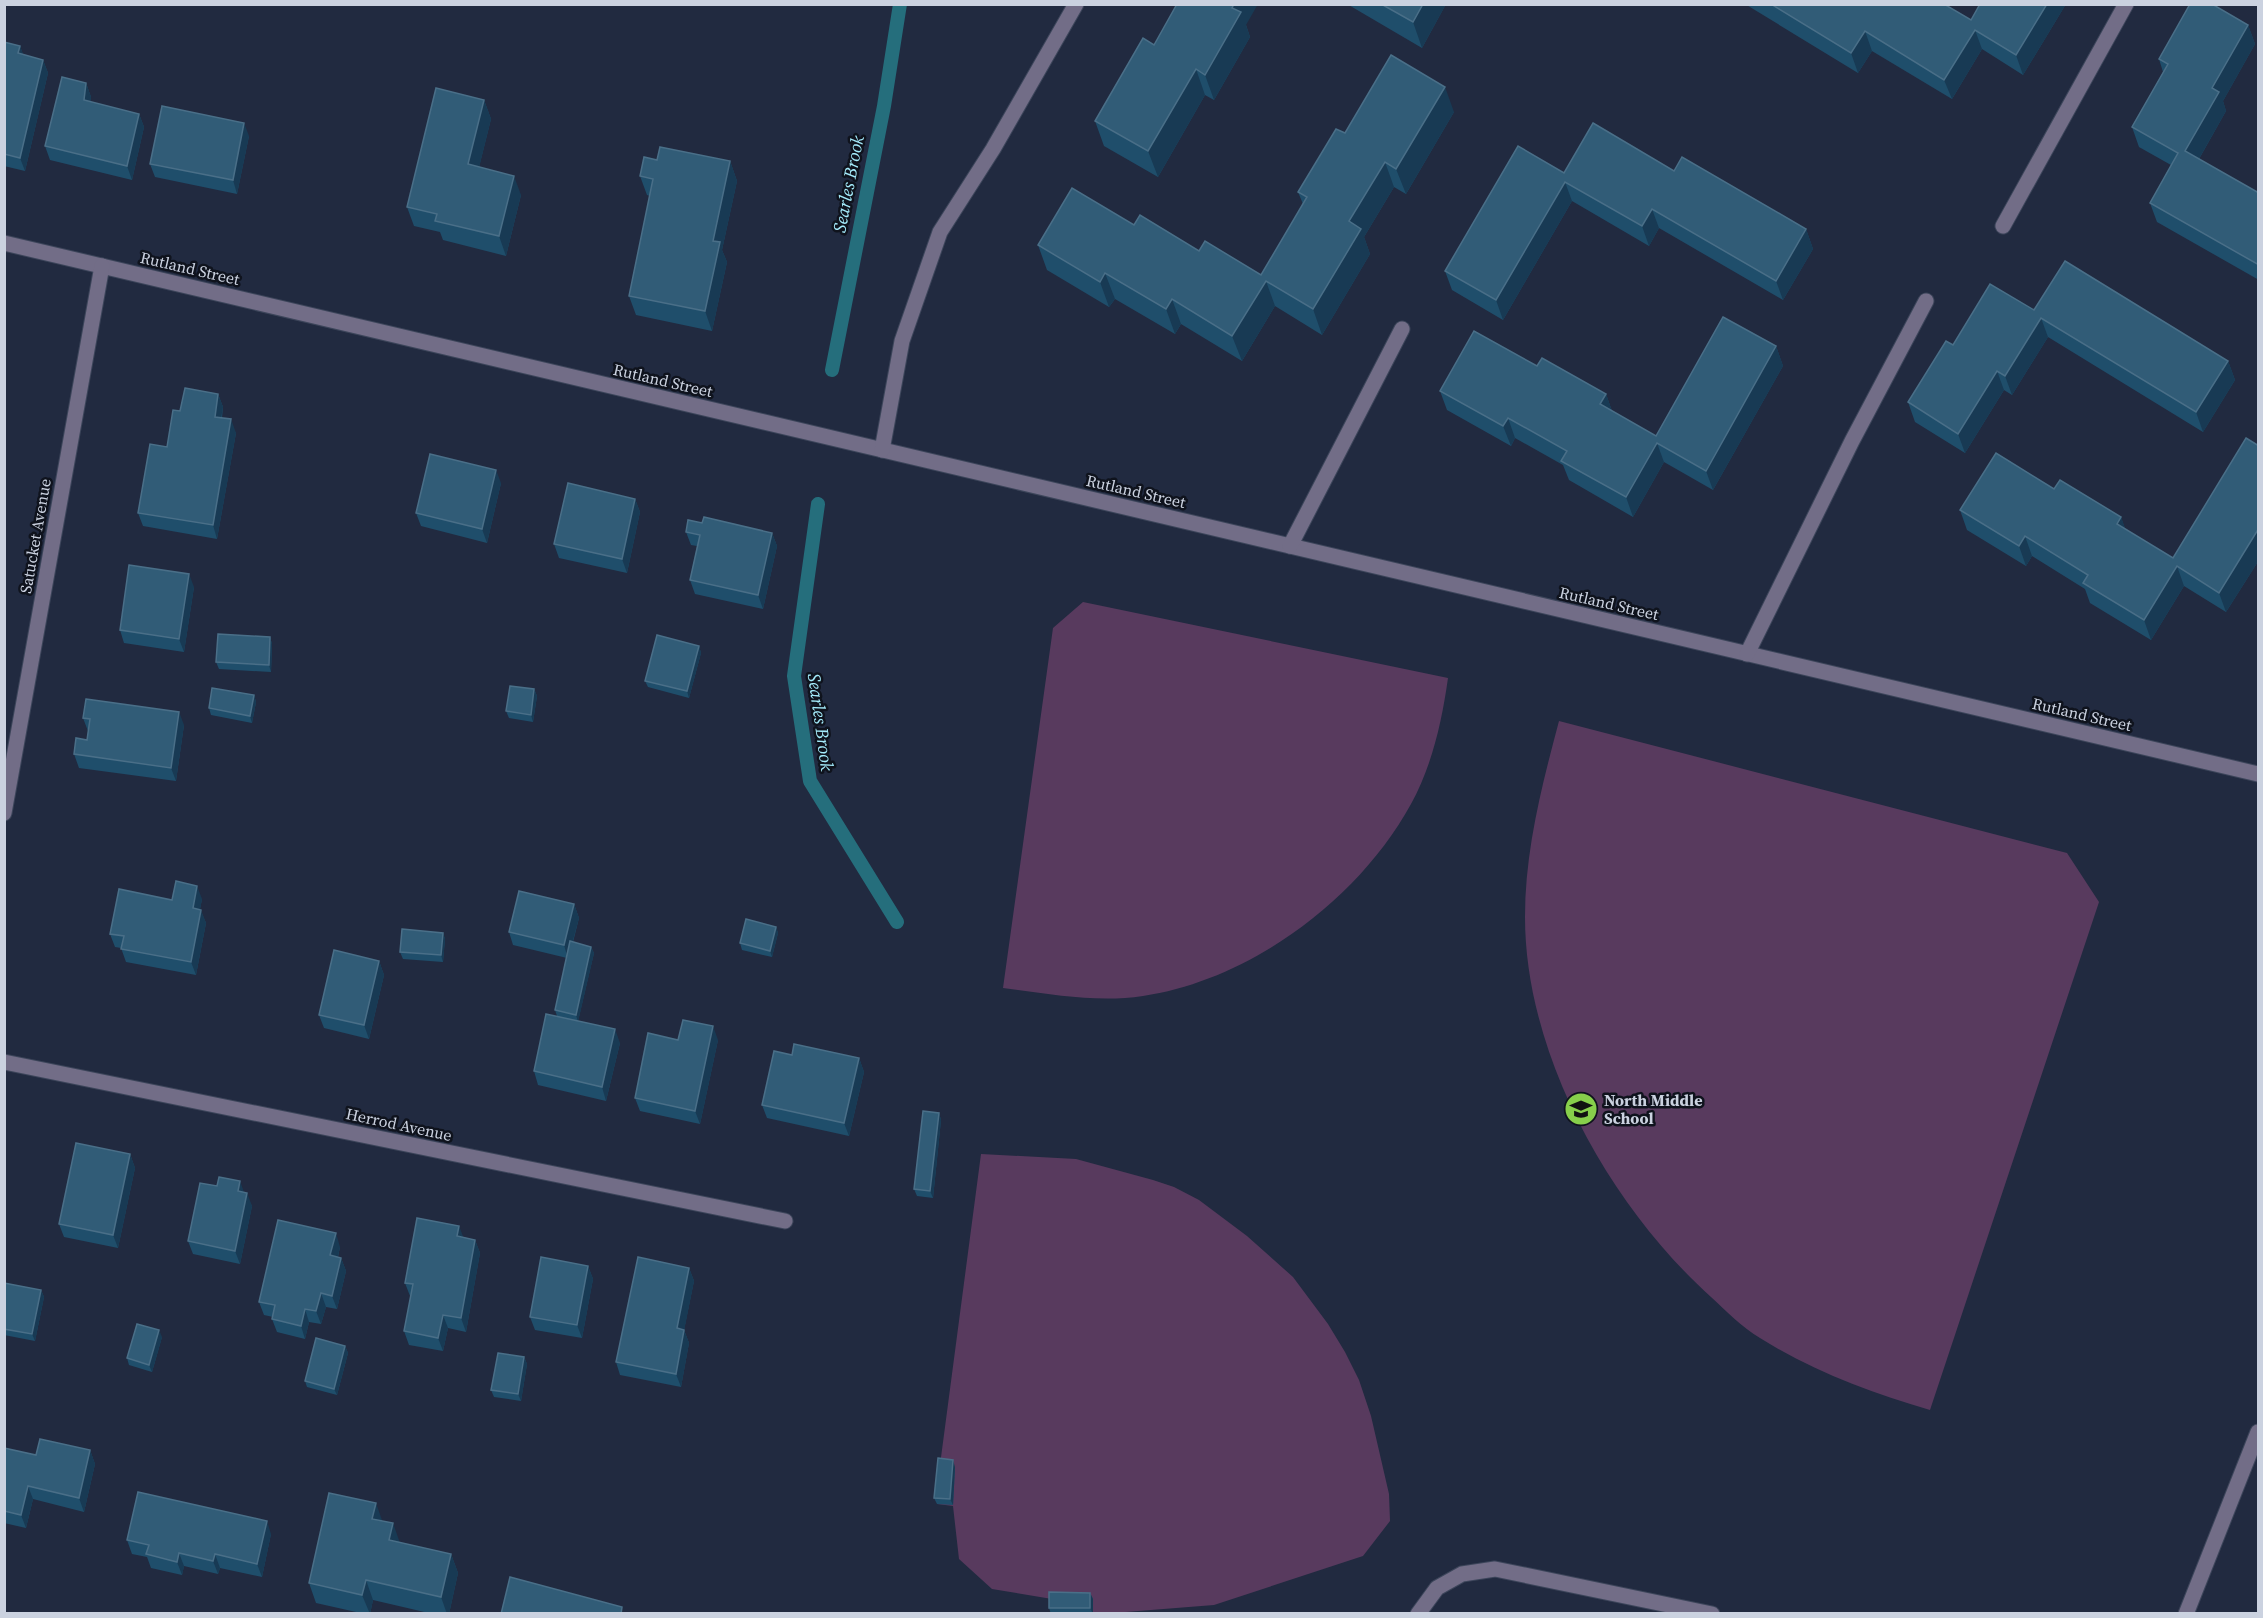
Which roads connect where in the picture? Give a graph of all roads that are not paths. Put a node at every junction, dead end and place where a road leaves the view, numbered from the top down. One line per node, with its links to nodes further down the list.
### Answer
1 (1076, 4): 8 (street)
2 (2126, 4): 3 (street)
3 (2003, 226)
4 (4, 243): 5 (street, Rutland Street)
5 (102, 266): 8 (street, Rutland Street); 12 (street, Satucket Avenue)
6 (1926, 301): 10 (street)
7 (1402, 329): 9 (street)
8 (882, 450): 9 (street, Rutland Street)
9 (1290, 546): 10 (street, Rutland Street)
10 (1748, 654): 11 (street, Rutland Street)
11 (2259, 774)
12 (4, 813)
13 (4, 1062): 14 (street, Herrod Avenue)
14 (785, 1221)
15 (2259, 1432): 18 (street)
16 (1418, 1614): 17 (street)
17 (1712, 1614)
18 (2186, 1614)

